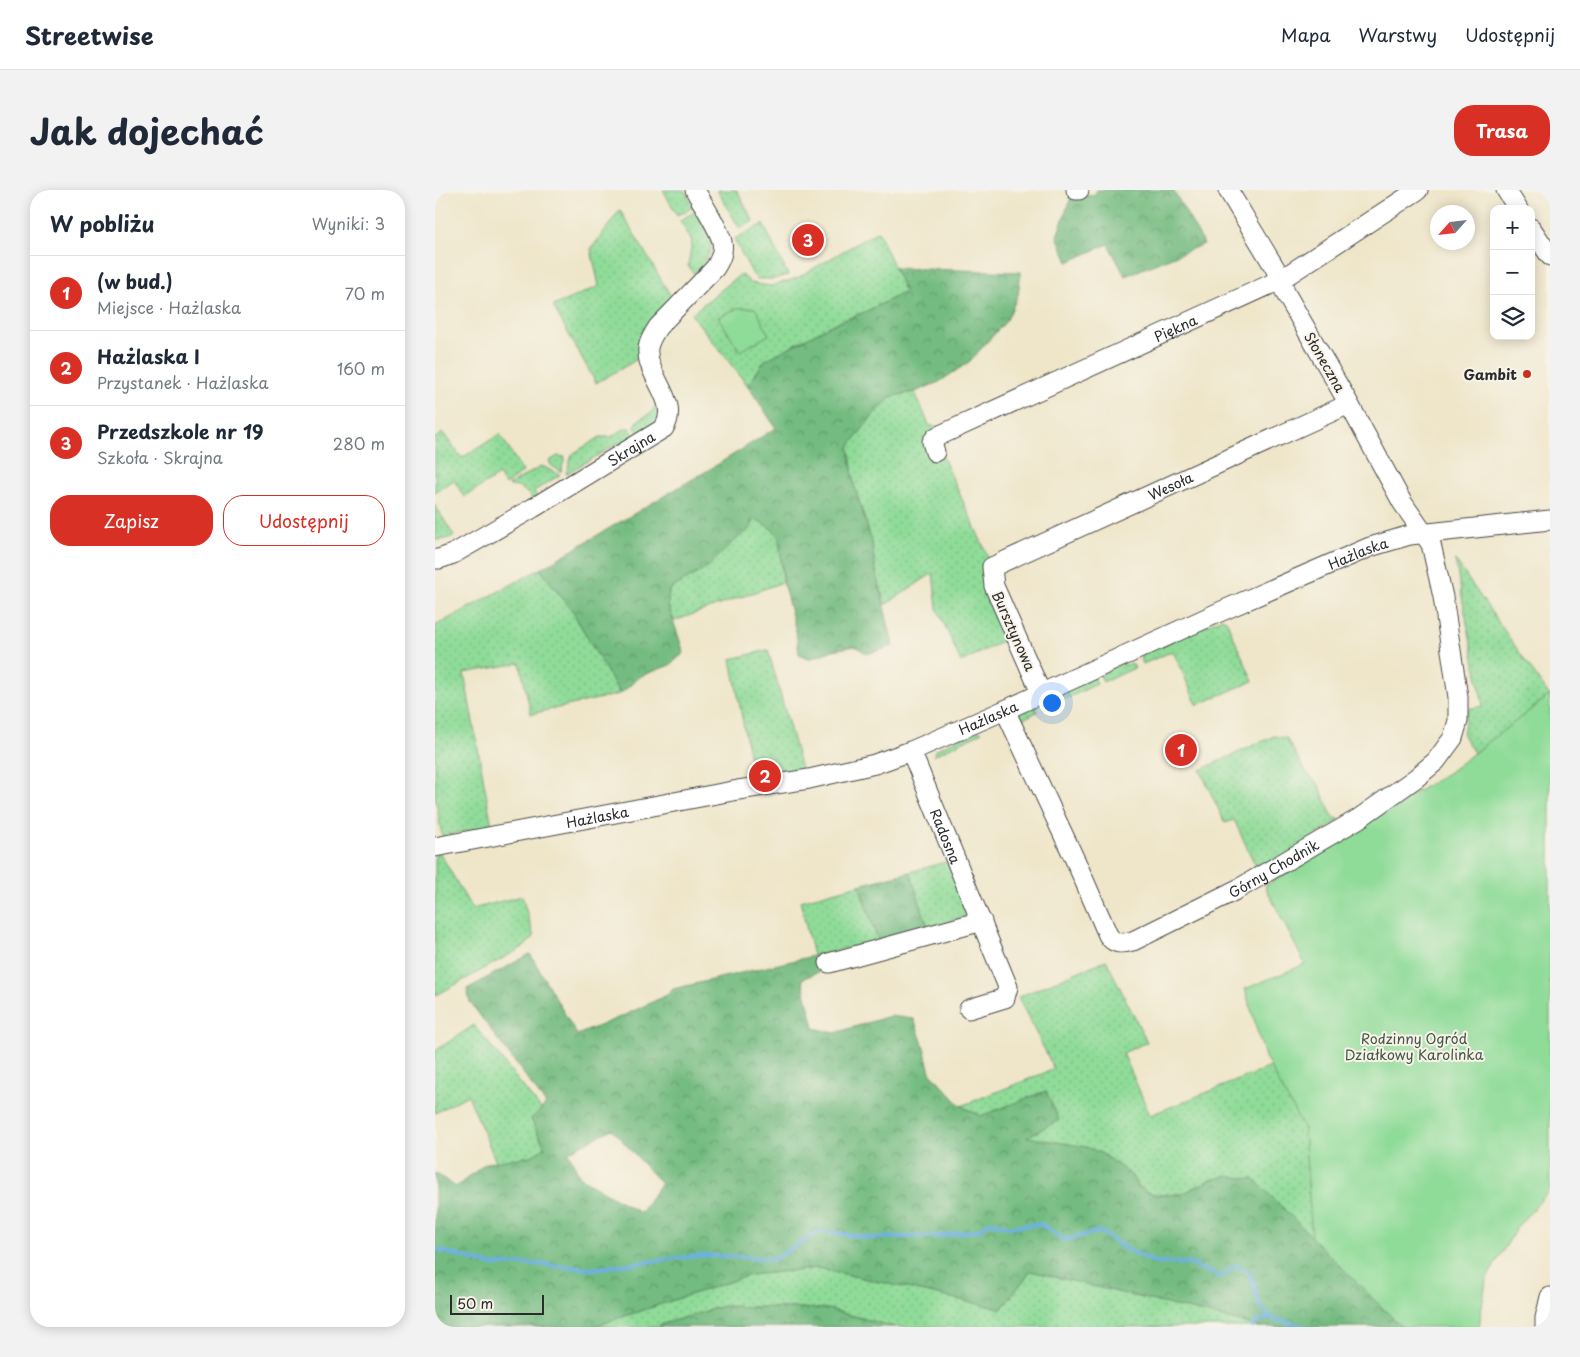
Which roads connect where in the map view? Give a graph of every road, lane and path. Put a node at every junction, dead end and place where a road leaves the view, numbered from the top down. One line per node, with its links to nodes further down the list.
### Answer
1 (695, 190): 13 (street, Skrajna)
2 (1228, 190): 8 (street, Słoneczna)
3 (1418, 190): 8 (street, Piękna)
4 (1506, 190): 5 (street)
5 (1515, 205)
6 (1535, 234): 7 (street)
7 (1550, 256)
8 (1280, 280): 9 (street, Słoneczna); 10 (street, Piękna)
9 (1349, 404): 12 (street, Słoneczna); 14 (street, Wesoła)
10 (935, 452)
11 (1550, 520): 12 (street, Hażlaska)
12 (1423, 533): 15 (street, Hażlaska); 16 (street, Górny Chodnik)
13 (435, 559)
14 (992, 567): 15 (street, Bursztynowa)
15 (1041, 693): 16 (street, Hażlaska)
16 (1005, 710): 17 (street, Hażlaska)
17 (911, 751): 18 (street, Hażlaska); 19 (street, Radosna)
18 (435, 847)
19 (982, 921): 20 (street); 21 (street, Radosna)
20 (829, 963)
21 (969, 1009)
22 (1550, 1297): 23 (street)
23 (1545, 1327)

